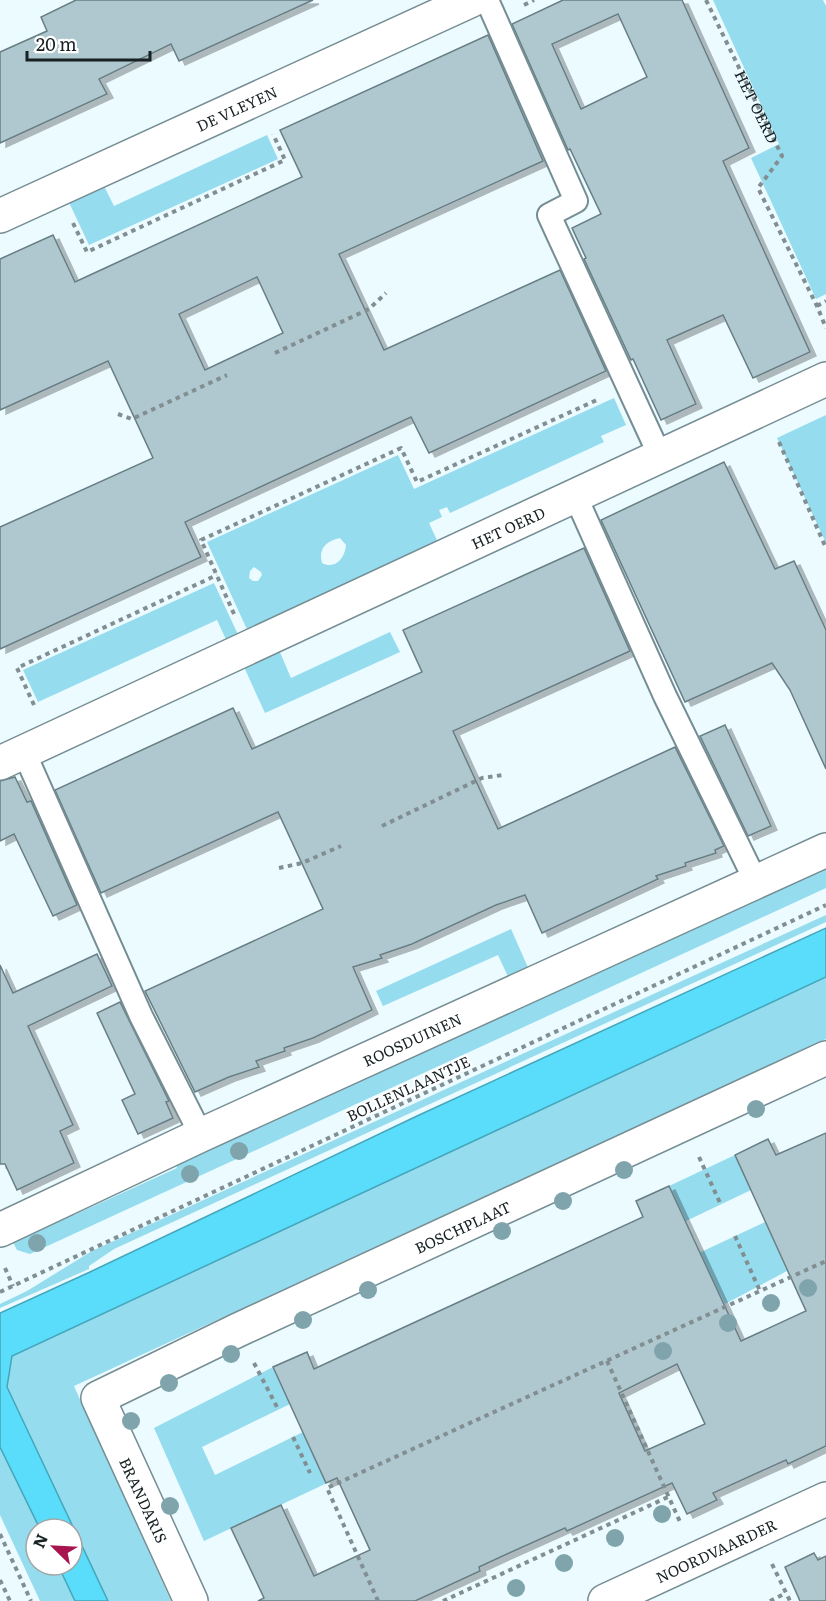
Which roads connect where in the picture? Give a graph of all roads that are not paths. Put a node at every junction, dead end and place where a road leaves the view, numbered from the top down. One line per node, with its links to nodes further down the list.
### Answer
1 (472, 0): 3 (street, DE VLEYEN)
2 (487, 0): 5 (lane)
3 (0, 216)
4 (826, 379): 5 (street, HET OERD)
5 (660, 456): 6 (street, HET OERD)
6 (575, 495): 7 (street, HET OERD); 9 (lane)
7 (24, 752): 11 (lane)
8 (826, 850): 9 (street, ROOSDUINEN)
9 (756, 882): 11 (street, ROOSDUINEN)
10 (826, 1058): 13 (street, BOSCHPLAAT)
11 (201, 1135): 12 (street, ROOSDUINEN)
12 (0, 1230)
13 (98, 1398): 15 (street, BRANDARIS)
14 (826, 1499): 16 (street, NOORDVAARDER)
15 (191, 1601)
16 (605, 1601)

